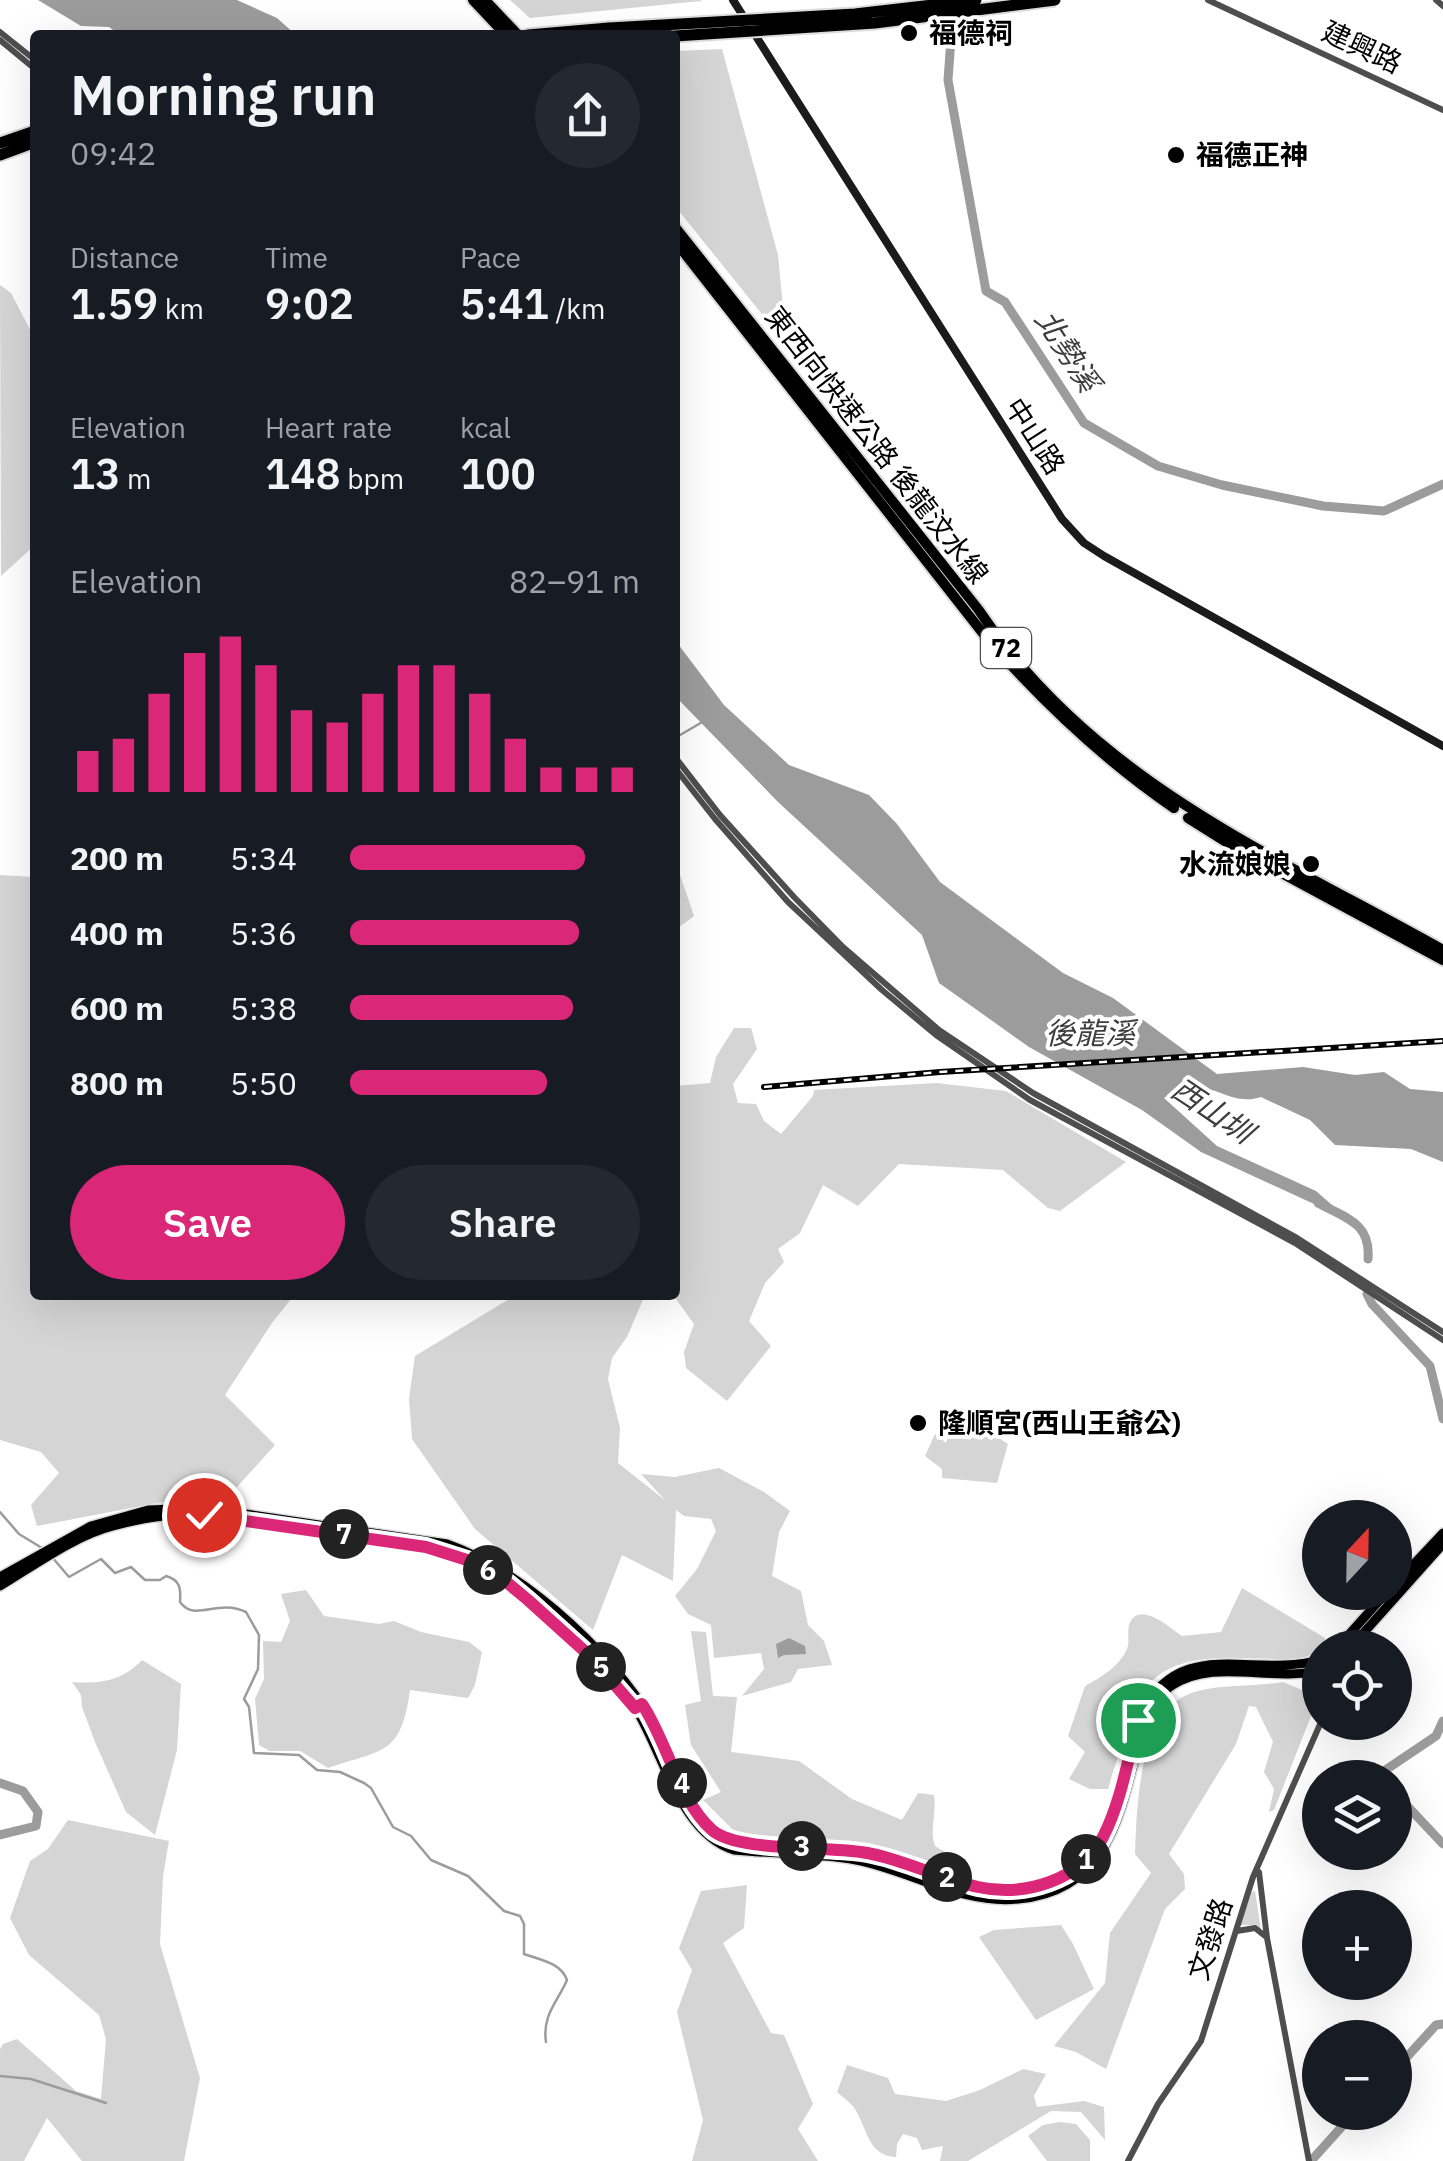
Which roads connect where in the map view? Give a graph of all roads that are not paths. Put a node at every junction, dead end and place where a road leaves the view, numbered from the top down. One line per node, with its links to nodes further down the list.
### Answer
1 (472, 0): 9 (highway)
2 (485, 0): 10 (highway)
3 (733, 0): 24 (main road, 中山路)
4 (976, 0): 11 (highway, bridge)
5 (1055, 0): 13 (highway, bridge)
6 (1208, 0): 17 (street, 建興路)
7 (1436, 0): 8 (street)
8 (1443, 6)
9 (501, 30)
10 (513, 30)
11 (586, 30)
12 (0, 32): 15 (street)
13 (680, 36)
14 (0, 40): 16 (street)
15 (30, 56)
16 (30, 65)
17 (1443, 110)
18 (30, 133): 19 (highway)
19 (0, 143)
20 (30, 144): 21 (highway)
21 (0, 155)
22 (680, 233): 27 (highway, 東西向快速公路 後龍汶水線 / 72)
23 (680, 247): 28 (highway, 東西向快速公路 後龍汶水線 / 72)
24 (1443, 746)
25 (680, 764): 29 (street)
26 (680, 775): 30 (street)
27 (1443, 950)
28 (1443, 960)
29 (1443, 1332)
30 (1443, 1340)
31 (1443, 1533): 34 (main road)
32 (1443, 1544): 39 (main road)
33 (49, 1552): 35 (main road); 36 (main road); 41 (main road)
34 (1412, 1566)
35 (0, 1577)
36 (0, 1586)
37 (1370, 1610): 38 (main road)
38 (1352, 1629)
39 (1364, 1630)
40 (1302, 1663): 41 (main road)
41 (1208, 1668): 42 (main road)
42 (1300, 1673)
43 (1313, 1740): 44 (street, 文發路)
44 (1258, 1871): 45 (street, 文發路); 46 (street)
45 (1236, 1932): 46 (street); 48 (street, 文發路)
46 (1267, 1938): 47 (street)
47 (1309, 2157)
48 (1128, 2161)

